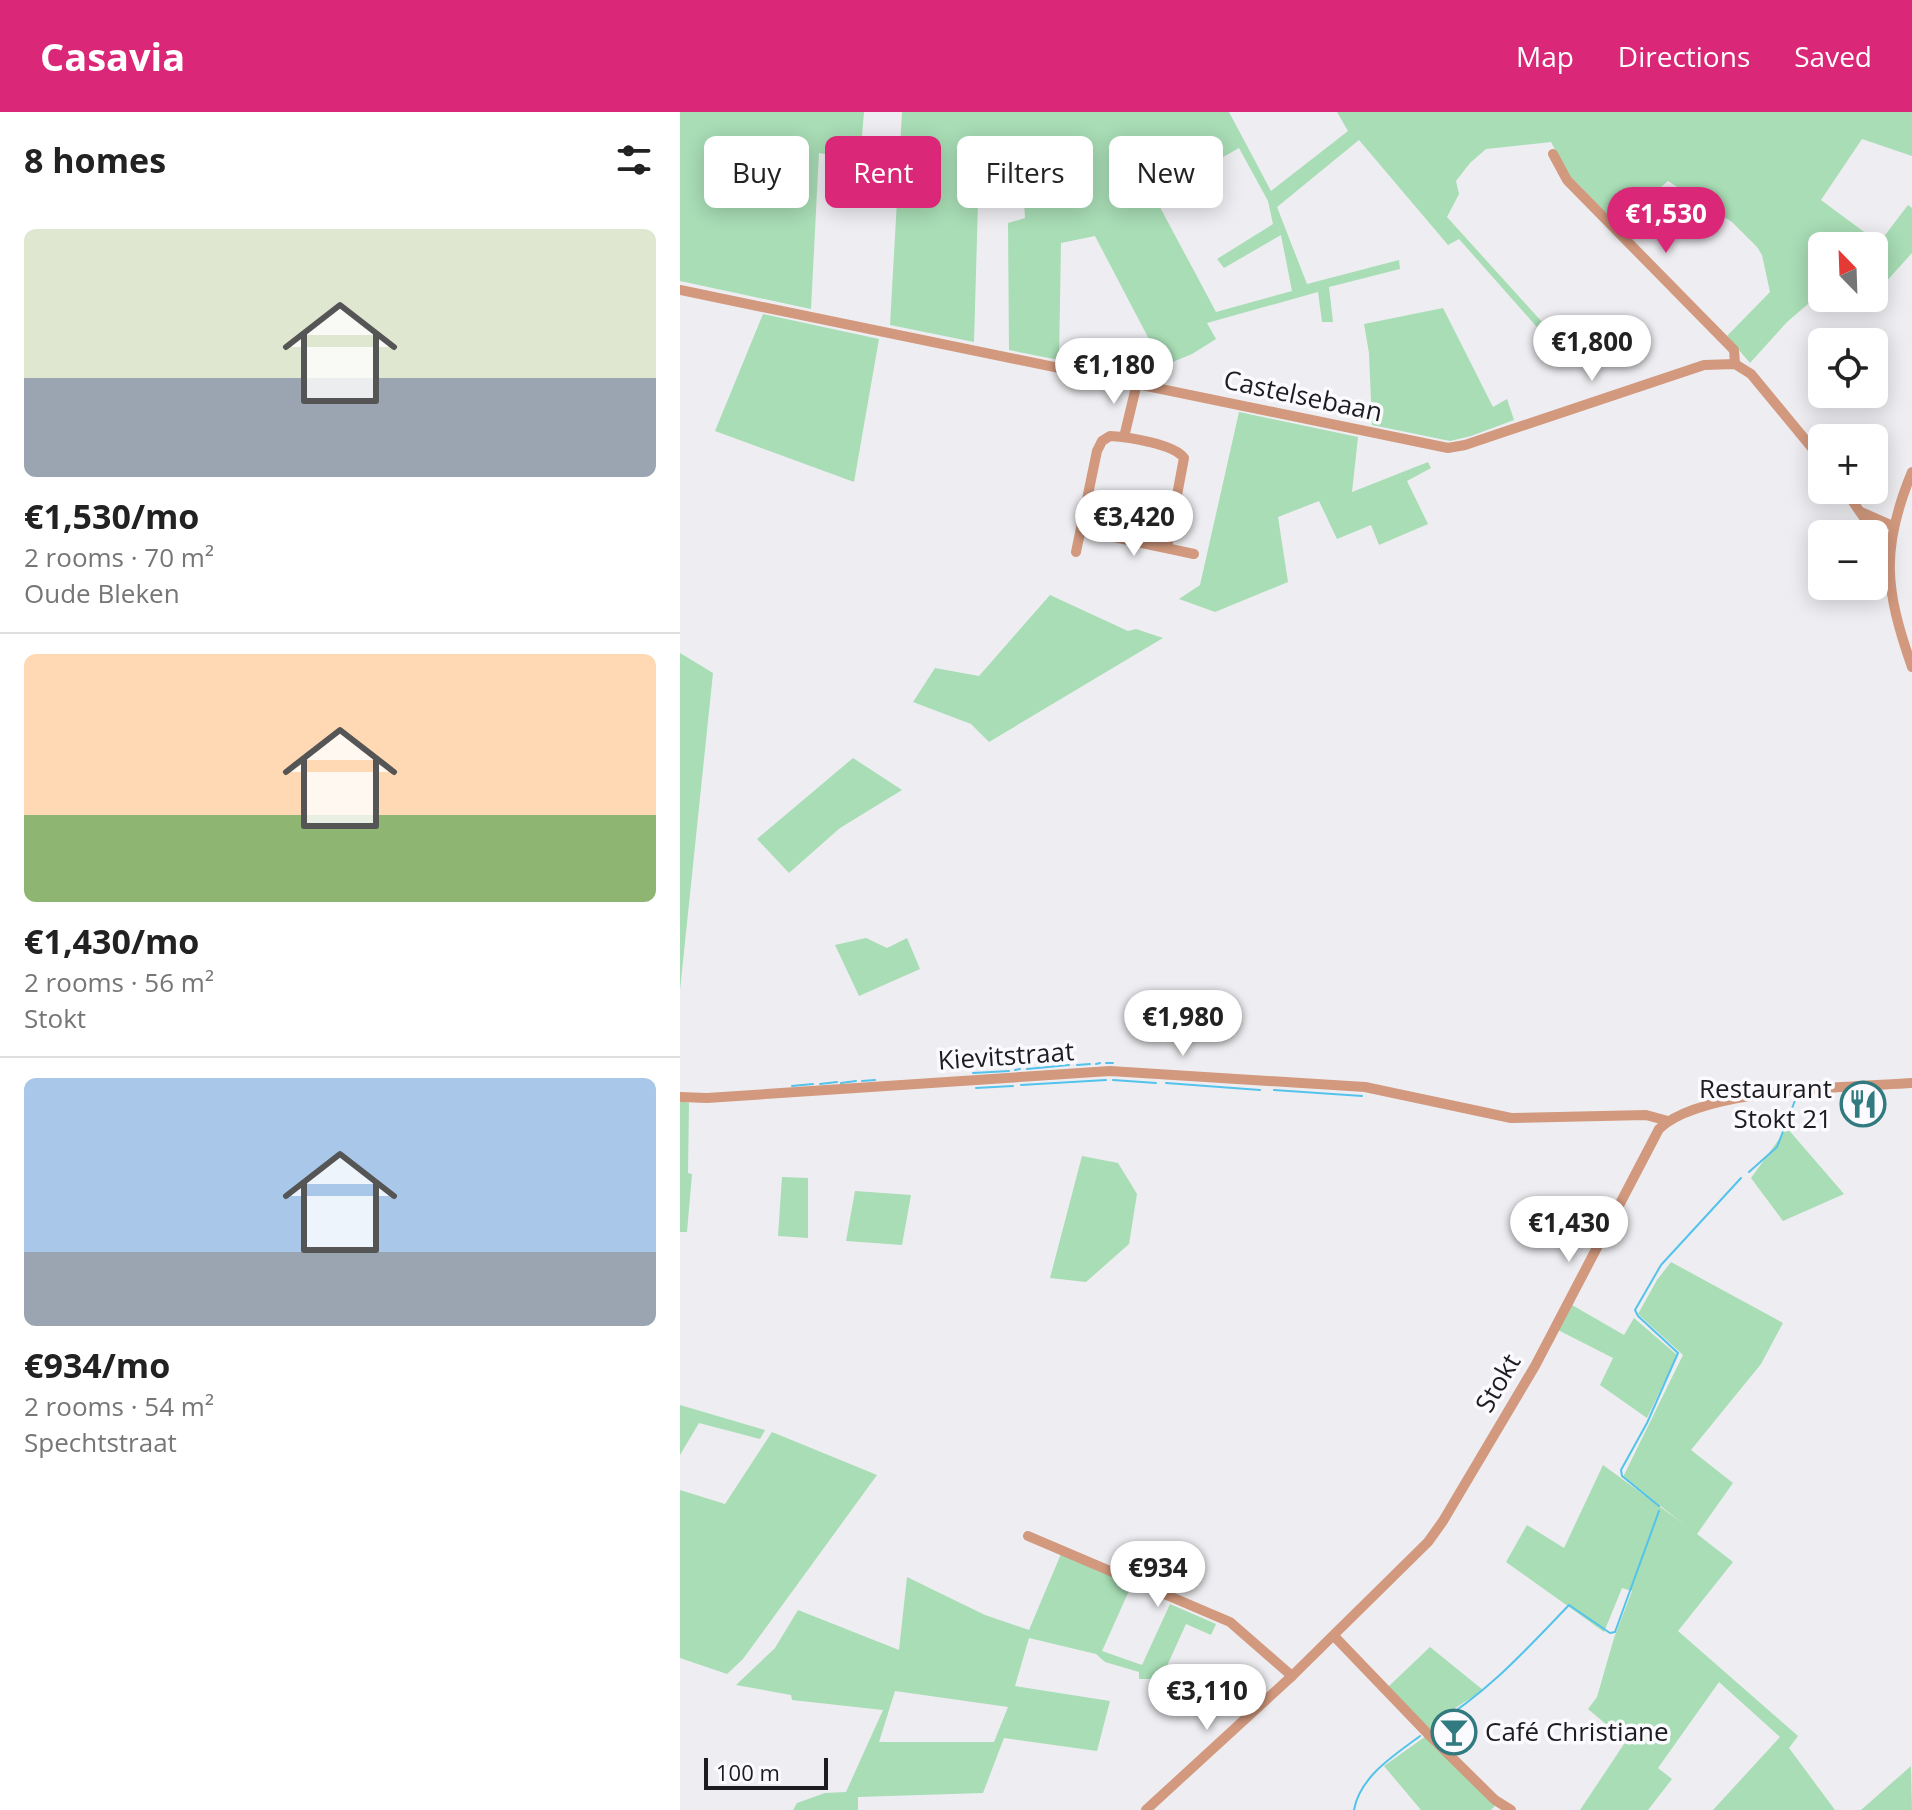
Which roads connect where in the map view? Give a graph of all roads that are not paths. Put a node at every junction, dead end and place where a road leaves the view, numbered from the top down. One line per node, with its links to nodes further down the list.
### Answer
1 (1553, 154): 3 (street)
2 (680, 290): 4 (street, Castelsebaan)
3 (1735, 364): 4 (street, Castelsebaan); 6 (street)
4 (1137, 383): 5 (street)
5 (1124, 437): 11 (street); 13 (street)
6 (1808, 443)
7 (1912, 472): 10 (street)
8 (1855, 504): 9 (street)
9 (1861, 512): 10 (street); 12 (street)
10 (1893, 526): 12 (street)
11 (1081, 530): 13 (street); 14 (street)
12 (1891, 541): 16 (street)
13 (1167, 548): 15 (street)
14 (1076, 552)
15 (1194, 554)
16 (1912, 667)
17 (1912, 1083): 19 (street)
18 (680, 1097): 19 (street, Kievitstraat)
19 (1668, 1121): 21 (street, Stokt)
20 (1028, 1536): 22 (street)
21 (1334, 1636): 22 (street, Stokt); 24 (street)
22 (1292, 1676): 23 (street, Stokt)
23 (1146, 1810)
24 (1511, 1810)

